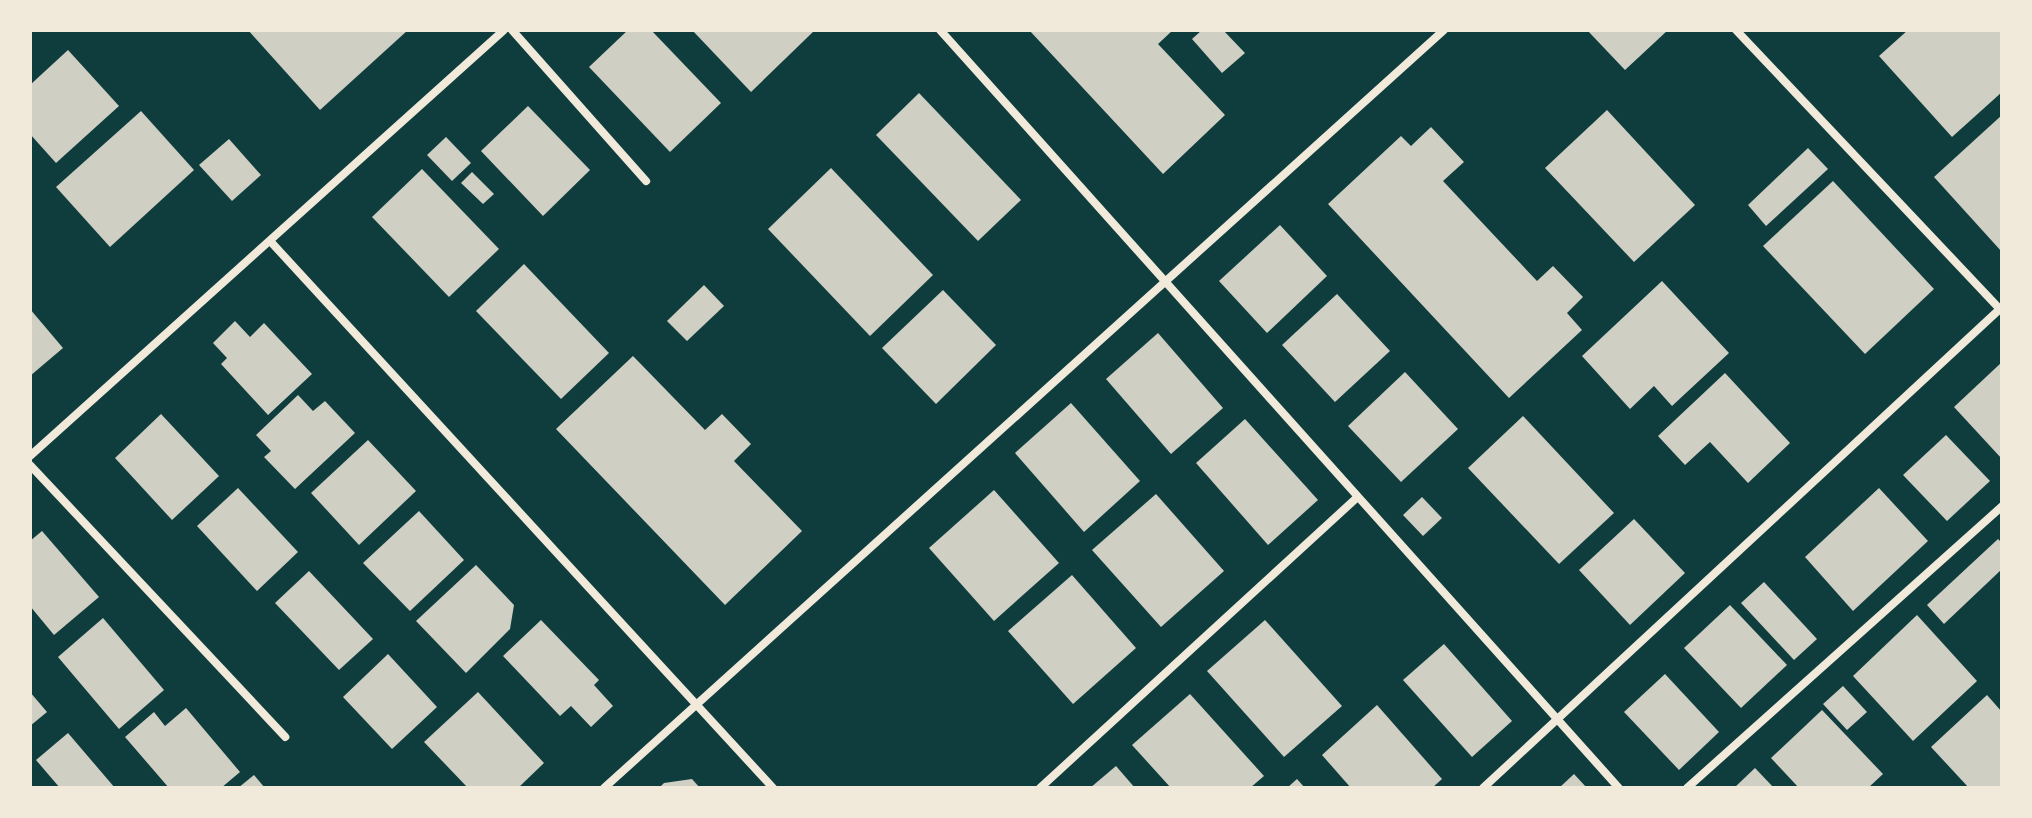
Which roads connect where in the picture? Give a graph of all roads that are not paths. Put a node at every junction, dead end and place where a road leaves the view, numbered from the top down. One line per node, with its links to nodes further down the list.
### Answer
1 (504, 30): 7 (street)
2 (512, 30): 6 (street)
3 (940, 30): 8 (street)
4 (1444, 30): 8 (street)
5 (1736, 30): 9 (street)
6 (646, 181)
7 (271, 242): 10 (street); 14 (street)
8 (1164, 281): 12 (street); 14 (street)
9 (2001, 309): 15 (street)
10 (30, 456)
11 (30, 465): 16 (street)
12 (1357, 498): 15 (street); 19 (street)
13 (2002, 506): 22 (street)
14 (696, 706): 17 (street); 18 (street)
15 (1557, 722): 20 (street); 21 (street)
16 (285, 737)
17 (604, 788)
18 (773, 788)
19 (1040, 788)
20 (1483, 788)
21 (1619, 788)
22 (1687, 788)

